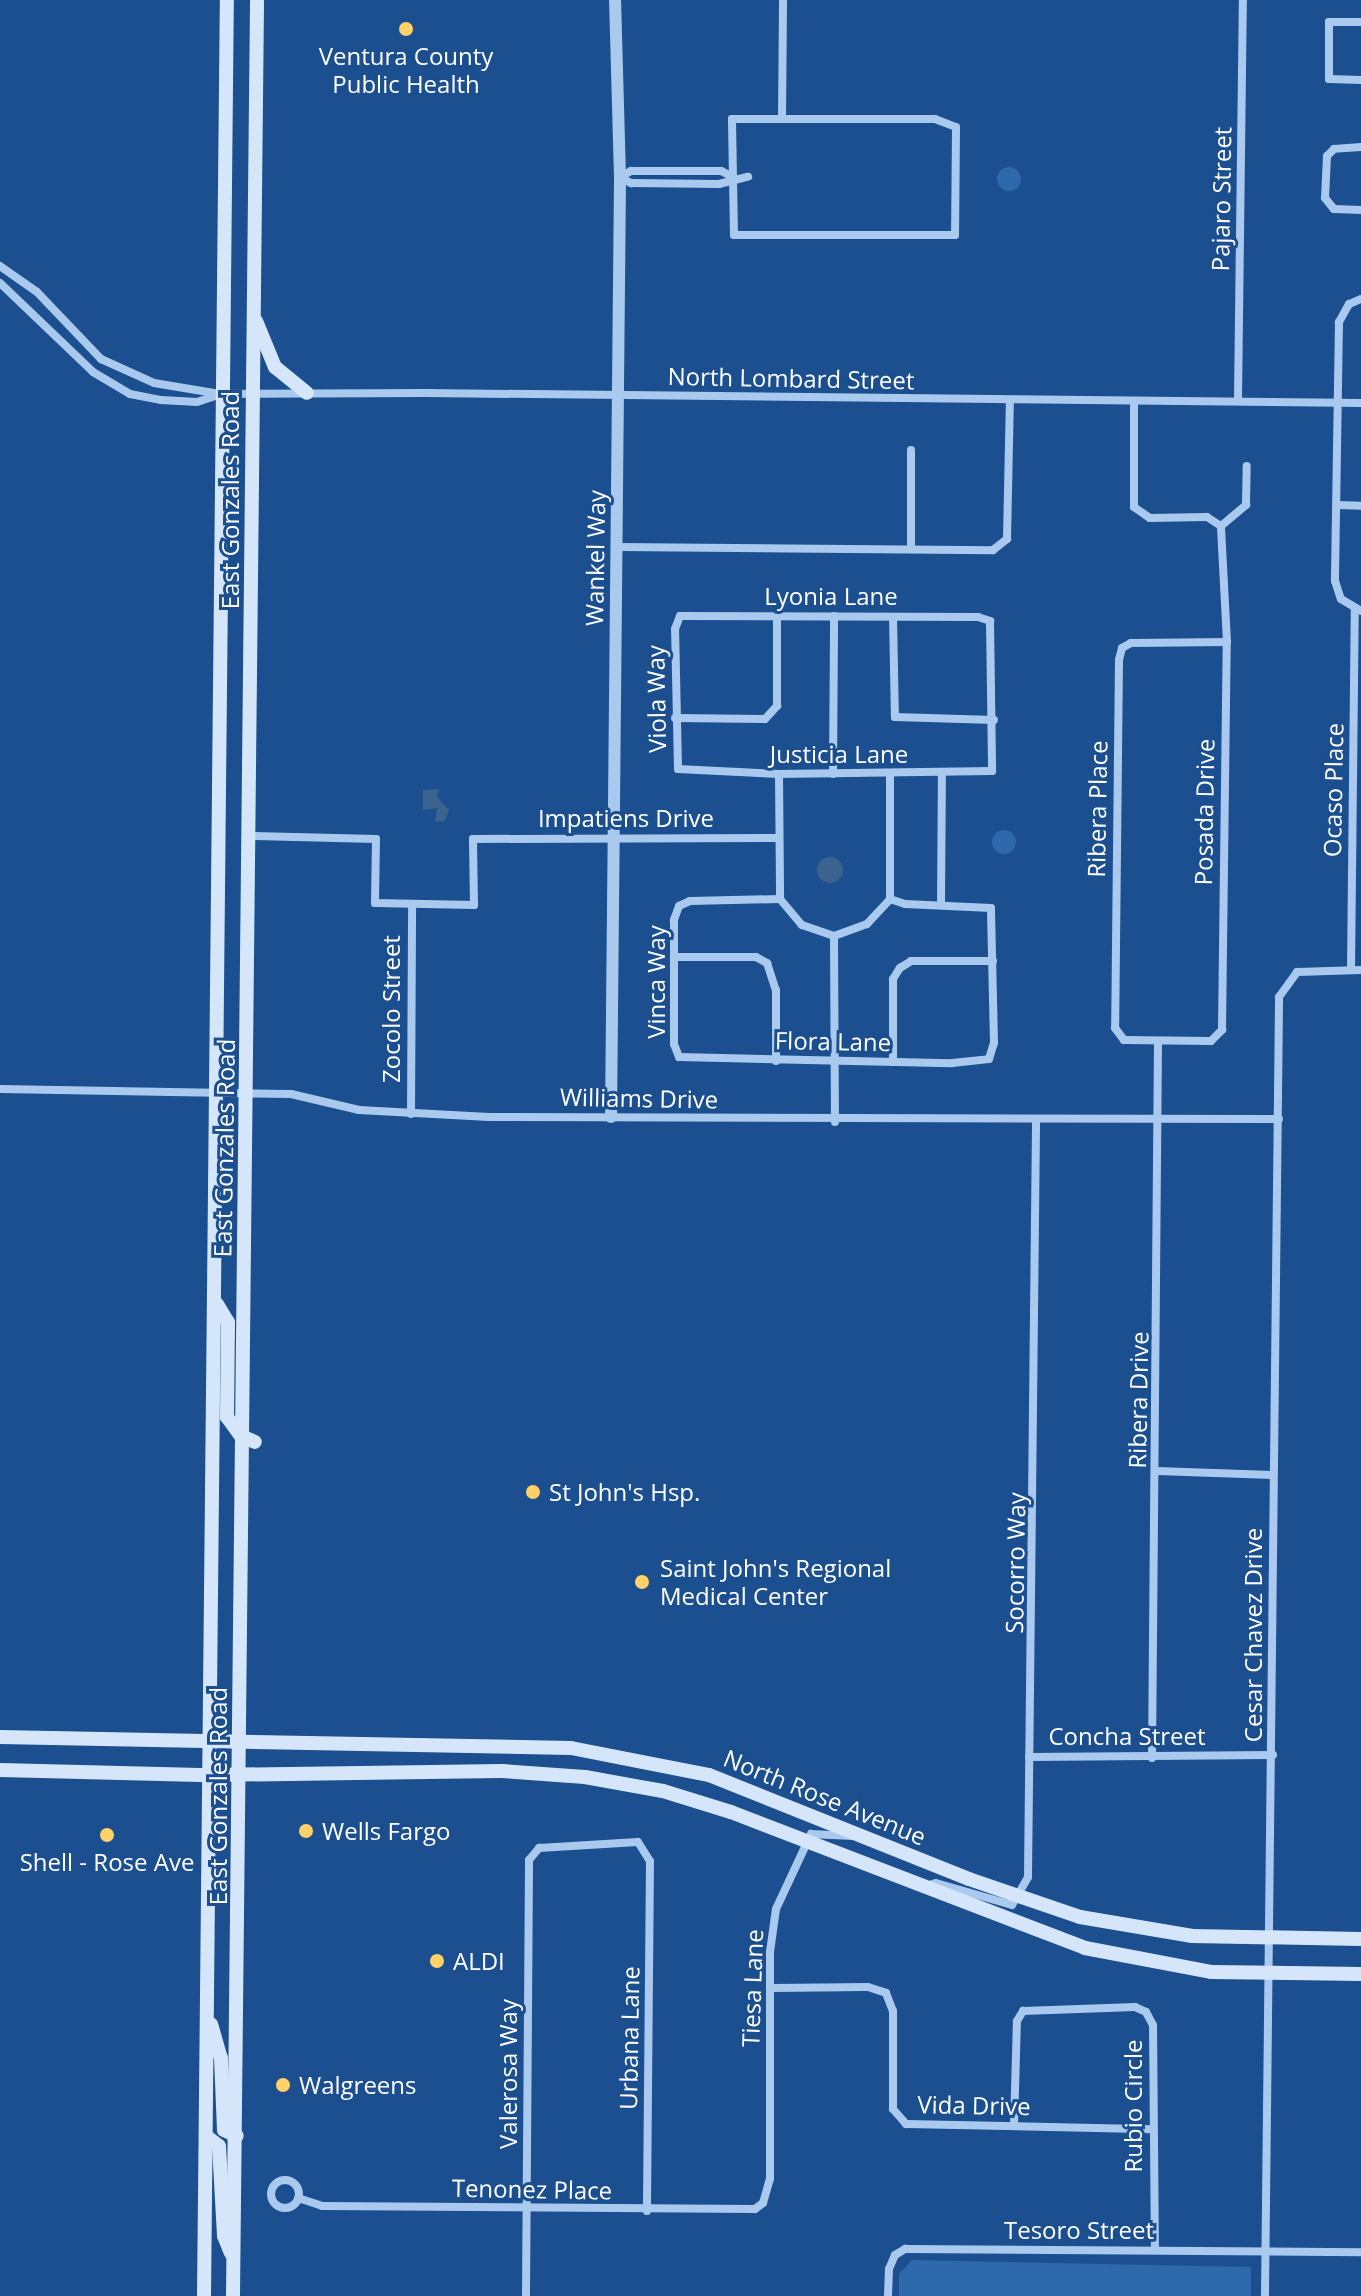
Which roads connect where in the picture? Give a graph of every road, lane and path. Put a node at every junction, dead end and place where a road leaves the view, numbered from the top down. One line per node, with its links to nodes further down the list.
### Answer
1 (227, 0): 19 (main road, East Gonzales Road)
2 (257, 0): 17 (main road, East Gonzales Road)
3 (615, 0): 10 (street, Wankel Way)
4 (783, 0): 8 (street)
5 (1243, 0): 22 (street, Pajaro Street)
6 (1361, 22): 7 (street)
7 (1361, 80)
8 (782, 119): 11 (street); 11 (street)
9 (1361, 147): 13 (street)
10 (620, 177): 11 (street); 21 (street, Wankel Way)
11 (733, 177): 12 (street)
12 (748, 177)
13 (1361, 210)
14 (0, 266): 19 (street)
15 (0, 283): 19 (street)
16 (1361, 299): 26 (street)
17 (253, 314): 18 (main road); 20 (main road, East Gonzales Road)
18 (307, 393): 20 (street, North Lombard Street); 21 (street, North Lombard Street)
19 (221, 394): 20 (street, North Lombard Street); 64 (main road, East Gonzales Road)
20 (253, 394): 47 (main road, East Gonzales Road)
21 (618, 395): 23 (street, North Lombard Street); 32 (street, Wankel Way)
22 (1238, 399): 24 (street, North Lombard Street); 26 (street, North Lombard Street)
23 (1010, 400): 24 (street, North Lombard Street); 33 (street)
24 (1134, 401): 31 (street)
25 (1361, 403): 26 (street, North Lombard Street)
26 (1337, 404): 29 (street)
27 (911, 450): 33 (street)
28 (1247, 466): 31 (street)
29 (1337, 505): 30 (street); 34 (street)
30 (1361, 506)
31 (1221, 526): 39 (street, Posada Drive)
32 (617, 547): 33 (street); 48 (street, Wankel Way)
33 (911, 549)
34 (1358, 611): 57 (street, Ocaso Place)
35 (777, 616): 36 (street, Lyonia Lane); 38 (street, Lyonia Lane); 40 (street)
36 (834, 616): 37 (street, Lyonia Lane); 44 (street)
37 (893, 617): 41 (street, Lyonia Lane); 41 (street)
38 (677, 622): 40 (street, Viola Way)
39 (1227, 642): 58 (street, Posada Drive); 58 (street, Ribera Place)
40 (675, 718): 42 (street, Viola Way)
41 (994, 720): 46 (street, Justicia Lane)
42 (684, 771): 43 (street, Justicia Lane)
43 (779, 774): 44 (street, Justicia Lane); 49 (street)
44 (833, 774): 45 (street, Justicia Lane)
45 (890, 774): 46 (street, Justicia Lane); 51 (street)
46 (942, 774): 53 (street)
47 (249, 836): 52 (street, Zocolo Street); 65 (main road, East Gonzales Road)
48 (614, 837): 49 (street, Impatiens Drive); 52 (street, Impatiens Drive); 67 (street, Wankel Way)
49 (779, 838): 50 (street)
50 (780, 899): 54 (street); 55 (street, Vinca Way)
51 (890, 899): 53 (street); 54 (street)
52 (412, 904): 66 (street, Zocolo Street)
53 (941, 904): 56 (street)
54 (834, 936): 61 (street)
55 (674, 957): 59 (street, Vinca Way); 60 (street)
56 (993, 961): 62 (street); 62 (street, Flora Lane)
57 (1356, 970): 69 (street, Cesar Chavez Drive)
58 (1158, 1042): 68 (street, Ribera Drive)
59 (678, 1053): 60 (street, Flora Lane)
60 (776, 1061): 61 (street, Flora Lane)
61 (835, 1062): 62 (street, Flora Lane); 70 (street)
62 (893, 1062)
63 (0, 1089): 64 (street, Williams Drive)
64 (218, 1093): 65 (street, Williams Drive); 72 (main road, East Gonzales Road)
65 (247, 1093): 66 (street, Williams Drive); 73 (main road, East Gonzales Road)
66 (411, 1114): 67 (street, Williams Drive)
67 (611, 1117): 70 (street, Williams Drive)
68 (1160, 1119): 69 (street, Williams Drive); 71 (street, Williams Drive); 74 (street, Ribera Drive)
69 (1279, 1119): 75 (street, Cesar Chavez Drive)
70 (835, 1122): 71 (street, Williams Drive)
71 (1036, 1122): 80 (street, Socorro Way)
72 (216, 1304): 73 (main road); 77 (main road, East Gonzales Road)
73 (248, 1439): 78 (main road, East Gonzales Road)
74 (1157, 1471): 75 (street); 81 (street, Ribera Drive)
75 (1272, 1475): 79 (street, Cesar Chavez Drive)
76 (0, 1737): 77 (main road, North Rose Avenue)
77 (210, 1740): 78 (main road, North Rose Avenue); 84 (main road, East Gonzales Road)
78 (240, 1740): 83 (main road, East Gonzales Road); 85 (main road, North Rose Avenue)
79 (1273, 1755): 81 (street, Concha Street); 90 (street, Cesar Chavez Drive)
80 (1029, 1757): 81 (street, Concha Street); 89 (street, Socorro Way)
81 (1152, 1758)
82 (0, 1770): 84 (main road, North Rose Avenue)
83 (240, 1774): 84 (main road, North Rose Avenue); 86 (main road, North Rose Avenue); 99 (main road, East Gonzales Road)
84 (210, 1775): 95 (main road, East Gonzales Road)
85 (863, 1835): 86 (street); 89 (main road, North Rose Avenue)
86 (804, 1843): 88 (main road, North Rose Avenue); 94 (street, Tiesa Lane)
87 (650, 1866): 102 (street, Valerosa Way); 103 (street, Urbana Lane)
88 (922, 1887): 89 (street); 92 (main road, North Rose Avenue)
89 (1021, 1898): 90 (main road, North Rose Avenue)
90 (1272, 1938): 91 (main road, North Rose Avenue); 92 (street, Cesar Chavez Drive)
91 (1361, 1939)
92 (1272, 1974): 93 (main road, North Rose Avenue); 105 (street, Cesar Chavez Drive)
93 (1361, 1974)
94 (771, 1988): 96 (street, Vida Drive); 101 (street, Tiesa Lane)
95 (207, 2012): 98 (main road, East Gonzales Road); 99 (main road)
96 (1014, 2126): 97 (street, Vida Drive); 97 (street, Rubio Circle)
97 (1152, 2129): 104 (street, Rubio Circle)
98 (206, 2136): 107 (main road); 108 (main road, East Gonzales Road)
99 (237, 2136): 107 (main road, East Gonzales Road)
100 (298, 2198): 102 (street, Tenonez Place)
101 (763, 2203): 103 (street, Tenonez Place)
102 (527, 2209): 103 (street, Tenonez Place); 110 (street, Valerosa Way)
103 (647, 2211)
104 (1155, 2250): 105 (street, Tesoro Street); 111 (street, Tesoro Street)
105 (1265, 2251): 106 (street, Tesoro Street); 112 (street, Cesar Chavez Drive)
106 (1361, 2252)
107 (234, 2258): 109 (main road, East Gonzales Road)
108 (204, 2296)
109 (233, 2296)
110 (526, 2296)
111 (888, 2296)
112 (1265, 2296)

